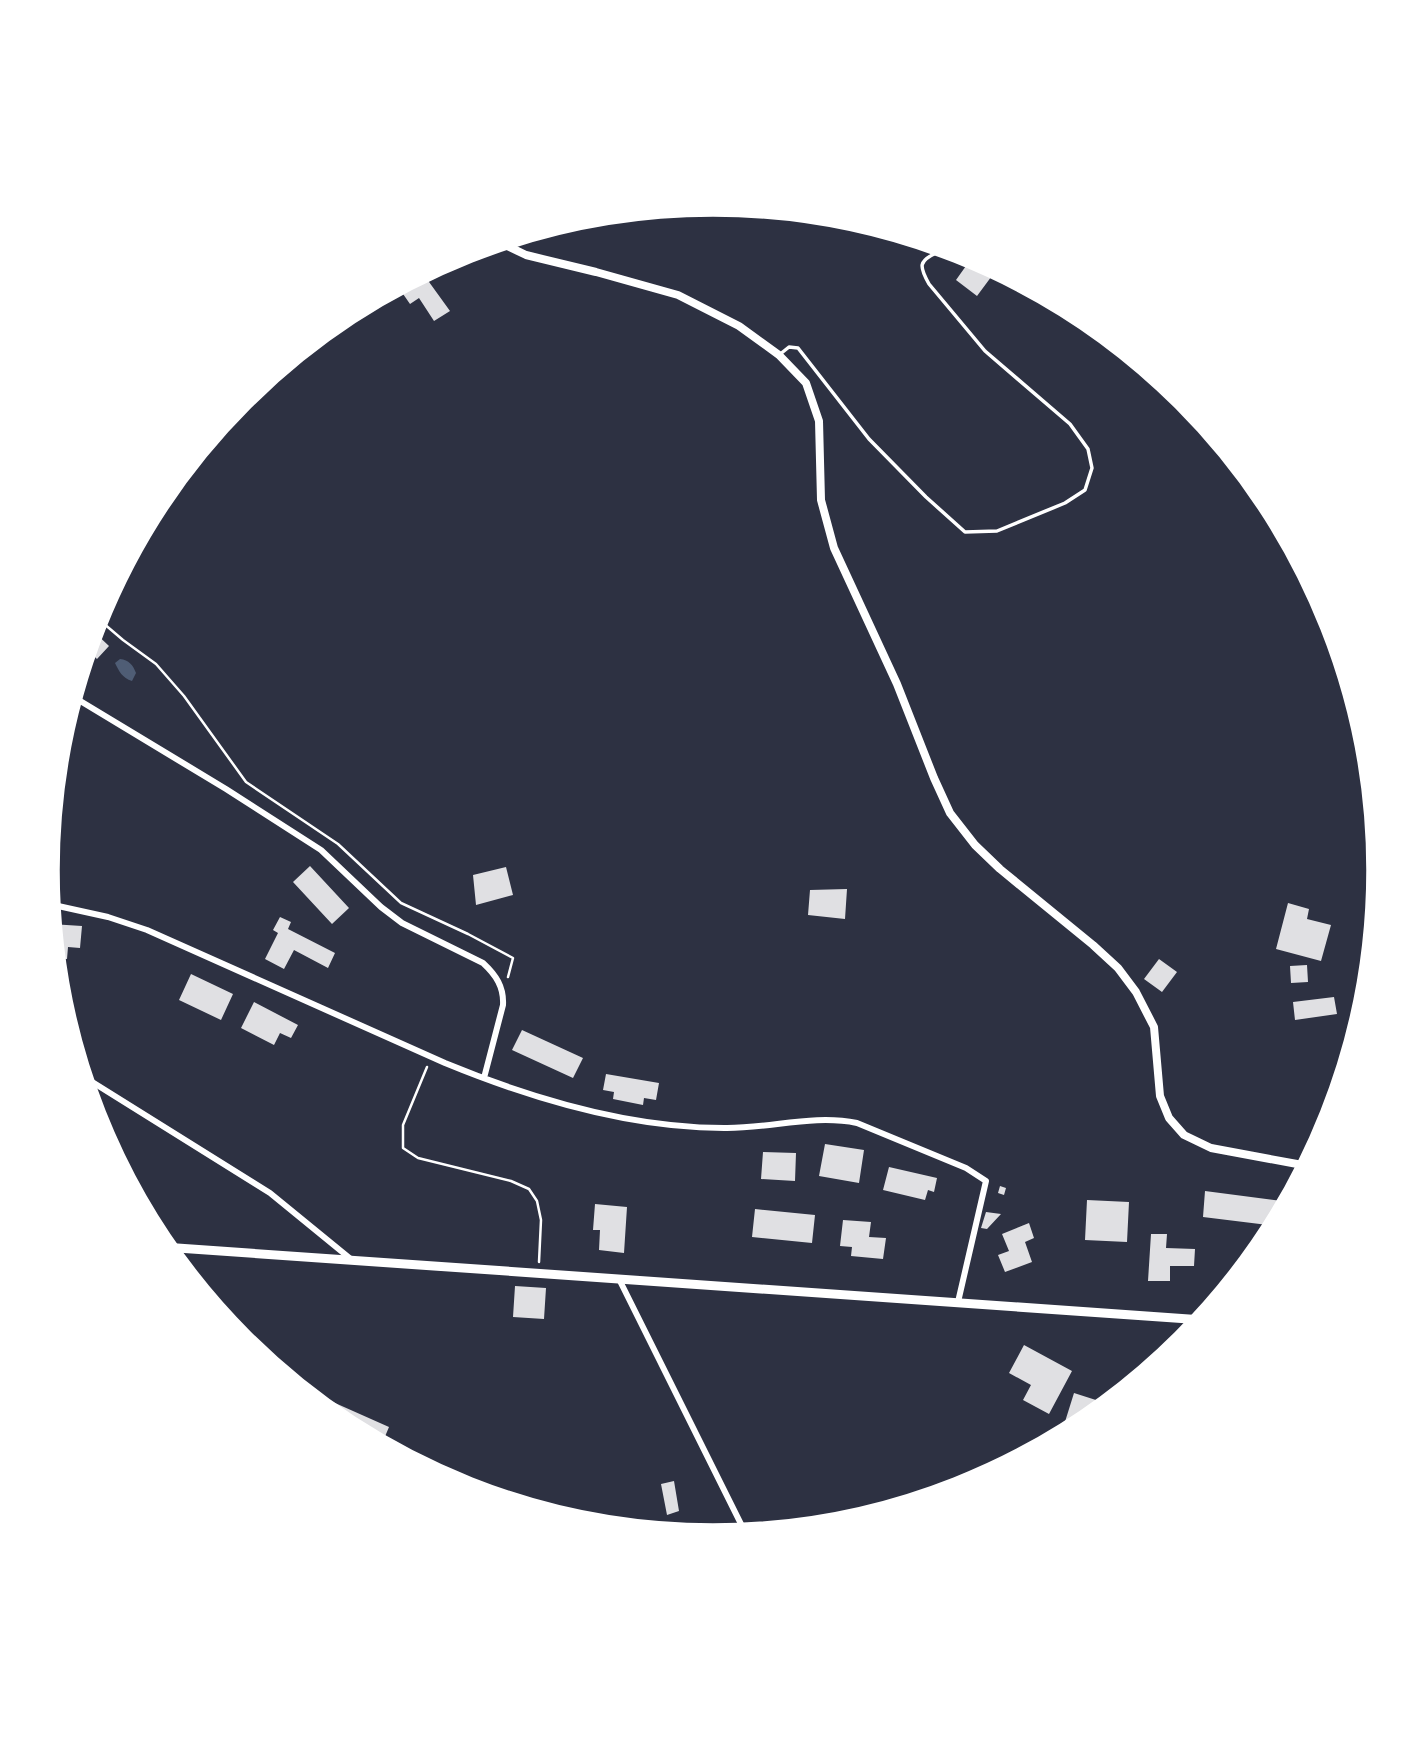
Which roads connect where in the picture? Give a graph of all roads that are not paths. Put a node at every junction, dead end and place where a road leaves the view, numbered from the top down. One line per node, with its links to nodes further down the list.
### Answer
1 (510, 248): 3 (street)
2 (934, 254): 3 (lane)
3 (779, 355): 8 (street)
4 (80, 701): 6 (street)
5 (59, 906): 6 (street)
6 (484, 1079): 12 (street)
7 (94, 1083): 10 (street)
8 (1299, 1164)
9 (178, 1248): 10 (main road)
10 (352, 1259): 11 (main road)
11 (618, 1278): 12 (main road); 14 (street)
12 (958, 1302): 13 (main road)
13 (1190, 1319)
14 (741, 1524)

